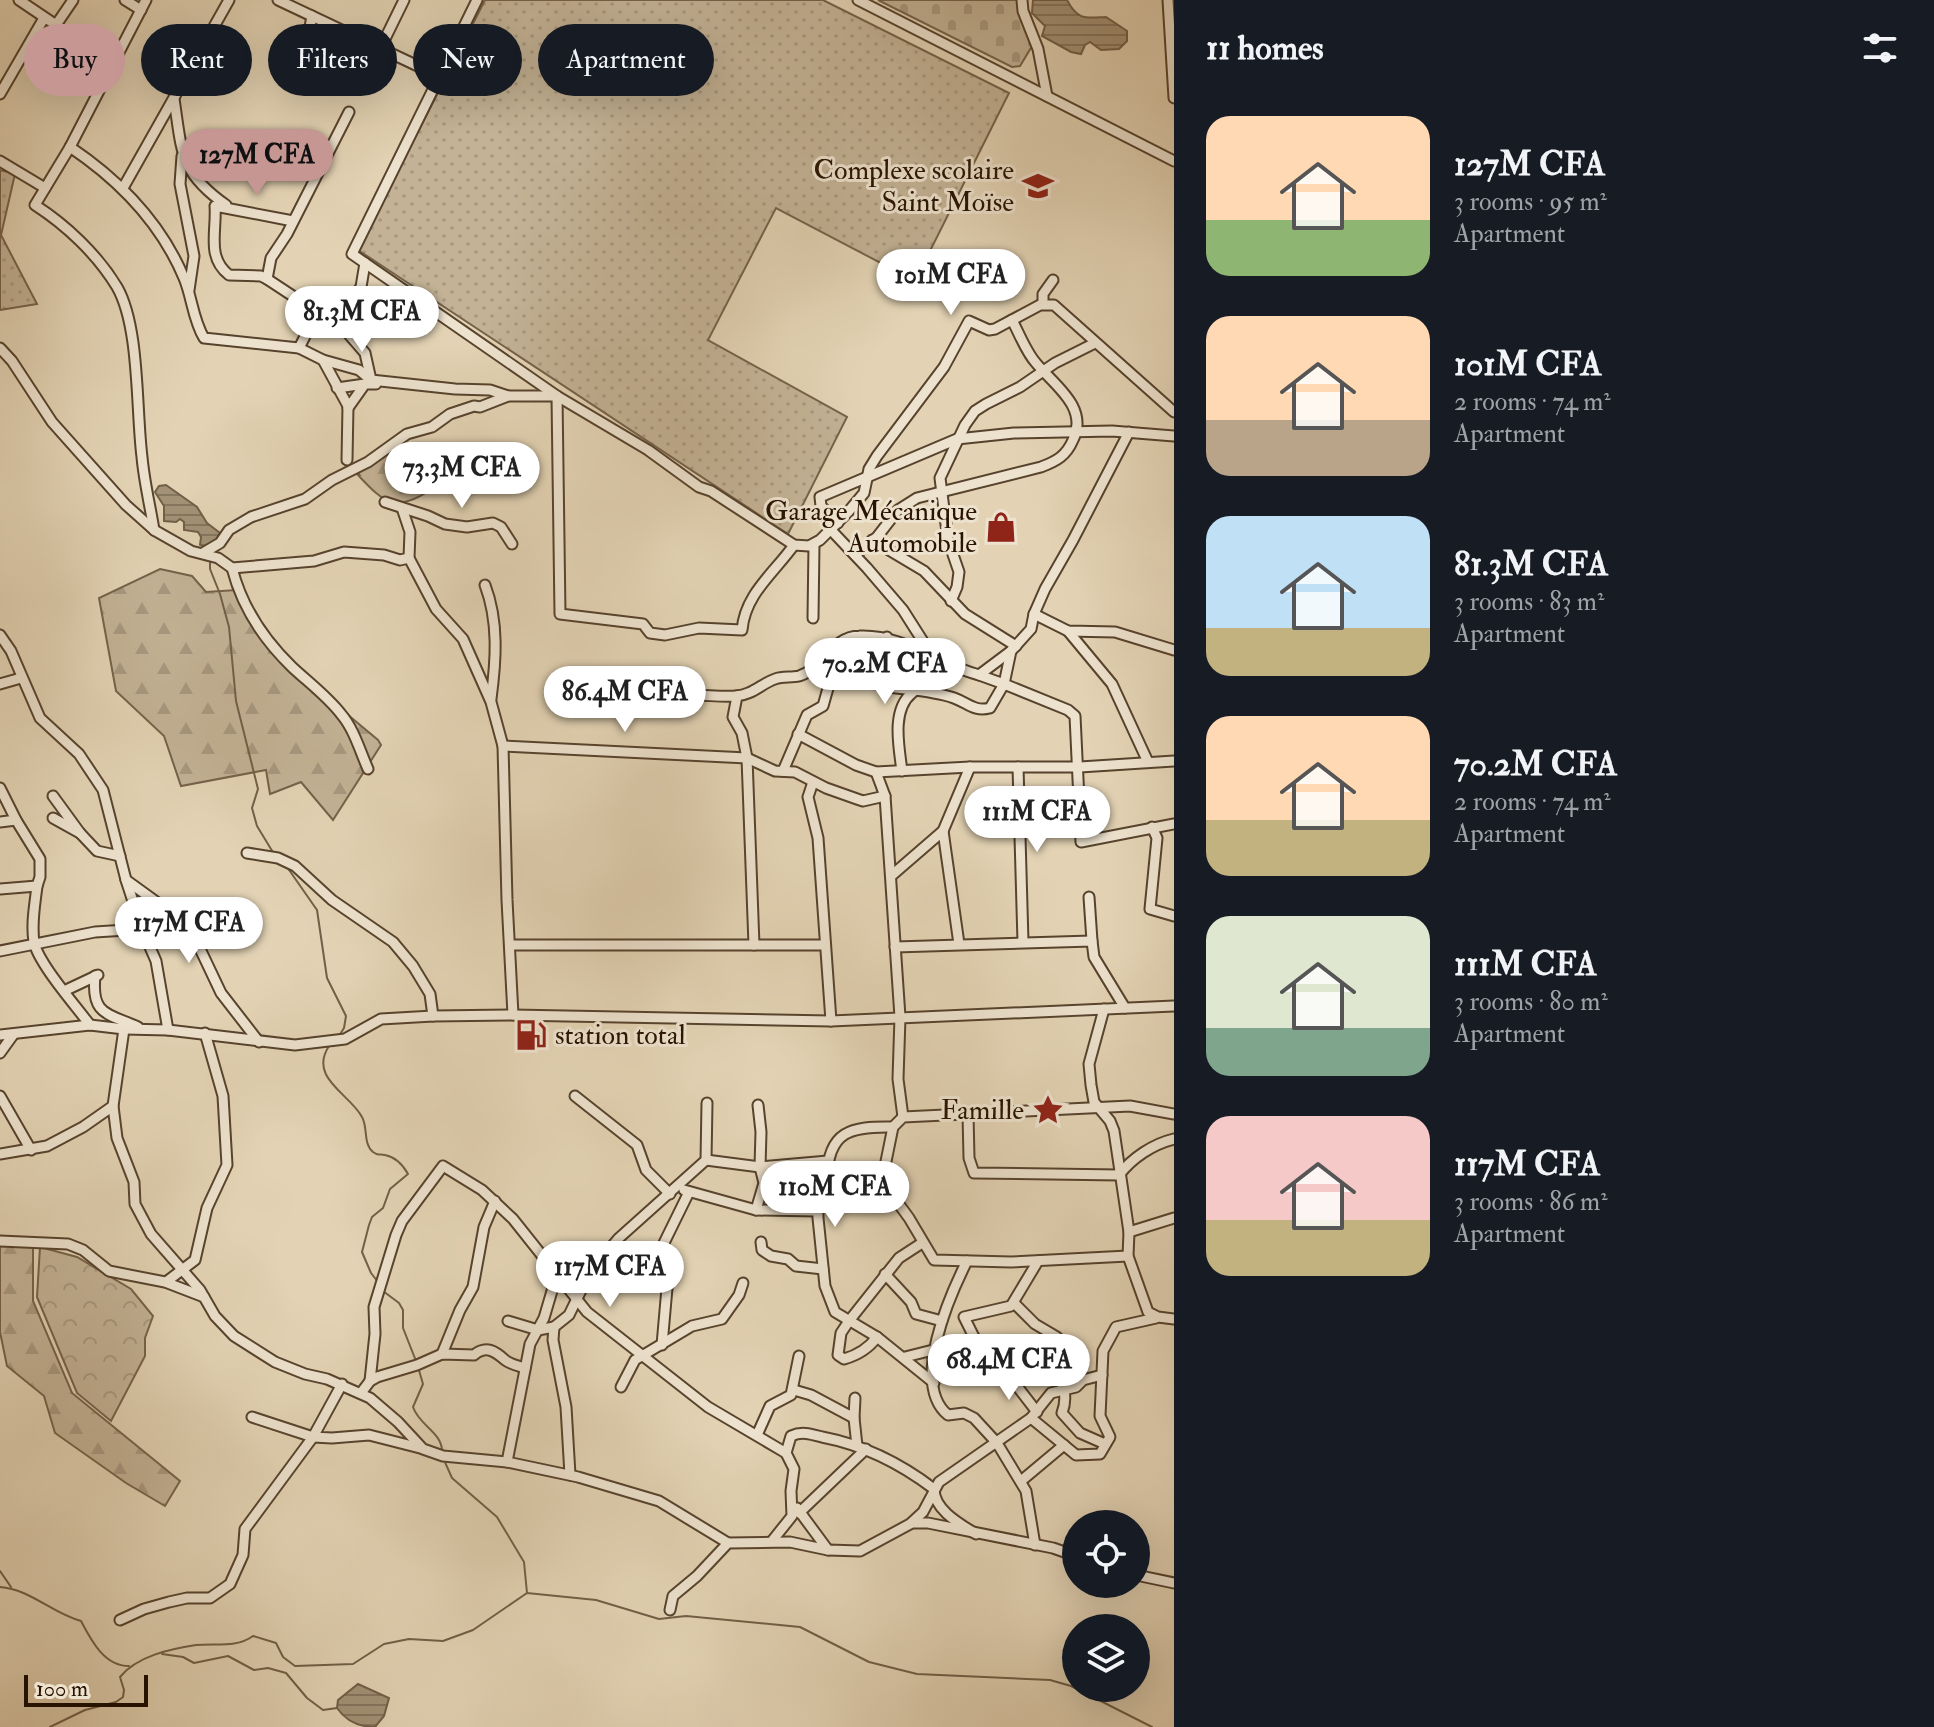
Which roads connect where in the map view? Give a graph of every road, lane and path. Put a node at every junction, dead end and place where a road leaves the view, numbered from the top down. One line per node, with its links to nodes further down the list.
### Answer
1 (19, 0): 14 (street)
2 (73, 0): 14 (street)
3 (125, 0): 12 (street)
4 (146, 0): 12 (street)
5 (229, 0): 25 (street)
6 (278, 0): 13 (street)
7 (404, 0): 17 (street)
8 (477, 0): 18 (street)
9 (858, 0): 23 (street)
10 (1022, 0): 23 (street)
11 (1168, 0): 24 (street)
12 (141, 10): 27 (street)
13 (312, 16): 15 (street); 16 (street)
14 (44, 18): 20 (street)
15 (311, 24)
16 (330, 24)
17 (392, 24)
18 (465, 24)
19 (0, 67): 20 (street)
20 (10, 75): 21 (street)
21 (0, 94)
22 (429, 96): 35 (street)
23 (1047, 96): 30 (street)
24 (1174, 98)
25 (174, 99): 28 (street); 32 (street)
26 (349, 112): 34 (street)
27 (70, 147): 31 (street); 32 (street)
28 (182, 156): 33 (street); 38 (street)
29 (0, 161): 31 (street)
30 (1174, 161)
31 (45, 188): 64 (street)
32 (123, 188): 38 (street)
33 (231, 209): 34 (street); 36 (street)
34 (293, 221): 36 (street)
35 (365, 263): 42 (street); 51 (street)
36 (267, 279): 40 (street)
37 (1053, 280): 39 (street)
38 (189, 293): 45 (street)
39 (1043, 303): 41 (street); 43 (street)
40 (317, 313): 42 (street); 45 (street)
41 (1012, 320): 47 (street); 59 (street)
42 (333, 322): 48 (street)
43 (1095, 343): 47 (street); 53 (street)
44 (0, 348): 64 (street)
45 (299, 348): 46 (street)
46 (323, 360): 48 (street); 49 (street)
47 (1043, 370): 55 (street); 57 (street)
48 (368, 381): 49 (street); 50 (street); 52 (street)
49 (337, 388): 52 (street)
50 (508, 396): 51 (street); 69 (street)
51 (557, 396): 68 (street); 68 (street)
52 (348, 408): 58 (street)
53 (1174, 412)
54 (1129, 432): 55 (street); 56 (street); 75 (street)
55 (1077, 433): 57 (street); 60 (street)
56 (1174, 436)
57 (957, 439): 59 (street); 60 (street)
58 (347, 460)
59 (866, 479): 63 (street); 63 (street)
60 (940, 493): 65 (street); 74 (street)
61 (385, 502): 62 (street)
62 (402, 508): 66 (street); 71 (street)
63 (834, 526): 67 (street); 70 (street)
64 (154, 530): 69 (street)
65 (872, 540): 70 (street); 74 (street)
66 (512, 544)
67 (814, 544): 68 (street); 76 (street)
68 (794, 545)
69 (203, 553): 72 (street)
70 (855, 555): 82 (street)
71 (409, 558): 72 (street); 94 (street)
72 (232, 568): 103 (street)
73 (485, 585): 94 (street)
74 (951, 601): 80 (street)
75 (1034, 614): 77 (street); 80 (street)
76 (813, 618)
77 (1068, 631): 81 (street); 99 (street)
78 (0, 635): 87 (street)
79 (887, 637): 82 (street); 84 (street); 91 (street)
80 (1014, 648): 86 (street); 90 (street)
81 (1174, 650)
82 (931, 654): 83 (street)
83 (940, 660): 86 (street); 92 (street)
84 (813, 669): 85 (street); 93 (street)
85 (832, 674): 91 (street); 95 (street)
86 (979, 675): 90 (street)
87 (21, 678): 88 (street); 119 (street)
88 (0, 684)
89 (565, 684): 93 (street)
90 (1004, 684): 92 (street); 102 (street)
91 (882, 686): 92 (street)
92 (915, 691): 105 (street)
93 (737, 696): 97 (street)
94 (491, 702): 96 (street)
95 (798, 734): 104 (street); 106 (street)
96 (503, 746): 97 (street); 131 (street)
97 (747, 758): 104 (street); 132 (street)
98 (1174, 761): 99 (street)
99 (1148, 762): 102 (street)
100 (970, 767): 101 (street); 105 (street); 116 (street)
101 (1018, 767): 102 (street); 128 (street)
102 (1080, 767): 115 (street)
103 (368, 769)
104 (783, 771): 107 (street)
105 (902, 771): 106 (street)
106 (876, 772): 110 (street)
107 (813, 782): 110 (street); 133 (street)
108 (0, 788): 112 (street)
109 (53, 796): 117 (street)
110 (885, 796): 120 (street)
111 (53, 818): 117 (street)
112 (16, 820): 113 (street); 122 (street)
113 (0, 822)
114 (1174, 824): 115 (street)
115 (1152, 827): 125 (street)
116 (943, 831): 120 (street); 129 (street)
117 (80, 833): 119 (street)
118 (247, 853): 143 (street)
119 (120, 856): 121 (street)
120 (891, 876): 134 (street)
121 (126, 880): 126 (street); 153 (street)
122 (37, 886): 123 (street); 130 (street)
123 (0, 889)
124 (1089, 897): 127 (street)
125 (1174, 916)
126 (142, 929): 130 (street); 149 (street)
127 (1092, 941): 128 (street); 139 (street)
128 (1023, 942): 129 (street)
129 (959, 944): 134 (street)
130 (34, 945): 135 (street); 136 (street)
131 (510, 945): 132 (street); 142 (street)
132 (754, 945): 133 (street)
133 (825, 945): 145 (street)
134 (895, 947): 144 (street)
135 (0, 951)
136 (64, 991): 137 (street); 140 (street)
137 (72, 1001): 140 (street); 146 (street)
138 (1174, 1006): 139 (street)
139 (1125, 1008): 141 (street)
140 (99, 1009): 148 (street)
141 (1104, 1009): 144 (street); 160 (street)
142 (513, 1015): 143 (street); 145 (street)
143 (433, 1016): 153 (street)
144 (900, 1017): 145 (street); 163 (street)
145 (831, 1021)
146 (90, 1025): 147 (street); 152 (street)
147 (124, 1029): 148 (street); 159 (street)
148 (142, 1029): 149 (street)
149 (168, 1030): 150 (street)
150 (205, 1033): 153 (street); 190 (street)
151 (0, 1035): 152 (street)
152 (13, 1035): 154 (street)
153 (259, 1042)
154 (0, 1053)
155 (0, 1096): 165 (street)
156 (575, 1096): 176 (street)
157 (707, 1103): 170 (street)
158 (758, 1105): 172 (street)
159 (113, 1106): 168 (street); 190 (street)
160 (1101, 1109): 161 (street); 162 (street); 173 (street)
161 (968, 1114): 163 (street); 173 (street)
162 (1174, 1114)
163 (903, 1117): 166 (street)
164 (0, 1118): 165 (street)
165 (15, 1122): 168 (street)
166 (893, 1127): 171 (street); 175 (street)
167 (1174, 1139): 173 (street)
168 (31, 1150): 169 (street)
169 (0, 1154)
170 (706, 1160): 172 (street); 176 (street)
171 (828, 1161): 172 (street); 174 (street)
172 (760, 1167): 179 (street)
173 (1119, 1175): 182 (street)
174 (827, 1178): 175 (street); 180 (street)
175 (882, 1181): 185 (street)
176 (673, 1191): 177 (street); 196 (street)
177 (689, 1192): 179 (street); 206 (street)
178 (495, 1201): 191 (street); 207 (street); 215 (street)
179 (756, 1210): 180 (street)
180 (818, 1211): 189 (street)
181 (1174, 1218): 182 (street)
182 (1129, 1232): 186 (street)
183 (0, 1241): 193 (street)
184 (761, 1242): 189 (street)
185 (922, 1243): 187 (street); 192 (street)
186 (1128, 1256): 188 (street); 198 (street)
187 (967, 1261): 188 (street); 202 (street)
188 (1038, 1261): 197 (street)
189 (823, 1269): 201 (street)
190 (183, 1272): 193 (street); 195 (street)
191 (557, 1274): 196 (street); 204 (street)
192 (885, 1274): 201 (street); 202 (street)
193 (166, 1282): 195 (street)
194 (743, 1283): 206 (street)
195 (204, 1297): 217 (street)
196 (577, 1301): 203 (street); 209 (street)
197 (1014, 1303): 213 (street); 219 (street)
198 (1158, 1317): 199 (street); 214 (street)
199 (1174, 1319)
200 (508, 1321): 204 (street)
201 (849, 1321): 205 (street); 205 (street)
202 (942, 1321): 208 (street)
203 (554, 1327): 204 (street); 235 (street)
204 (538, 1330): 212 (street)
205 (877, 1337): 211 (street)
206 (662, 1345): 209 (street)
207 (442, 1354): 212 (street); 215 (street)
208 (933, 1354): 211 (street); 213 (street); 216 (street)
209 (644, 1356): 218 (street); 226 (street)
210 (799, 1356): 220 (street)
211 (905, 1357): 216 (street)
212 (525, 1368): 234 (street)
213 (993, 1375): 223 (street)
214 (1102, 1375): 219 (street); 229 (street)
215 (370, 1381): 221 (street)
216 (934, 1383): 228 (street)
217 (342, 1384): 221 (street); 227 (street)
218 (621, 1387)
219 (1065, 1389): 223 (street); 229 (street)
220 (794, 1390): 225 (street); 226 (street)
221 (361, 1393): 232 (street)
222 (855, 1398): 225 (street)
223 (1034, 1415): 228 (street); 230 (street)
224 (252, 1417): 227 (street)
225 (854, 1418): 231 (street)
226 (757, 1435): 233 (street)
227 (313, 1437): 232 (street); 250 (street)
228 (997, 1443): 236 (street); 237 (street)
229 (1105, 1444): 230 (street)
230 (1064, 1445): 236 (street)
231 (861, 1447): 233 (street); 237 (street); 239 (street)
232 (423, 1449): 234 (street)
233 (786, 1453): 238 (street)
234 (507, 1462): 235 (street)
235 (570, 1475): 243 (street)
236 (1021, 1481): 244 (street)
237 (934, 1489): 240 (street); 241 (street)
238 (793, 1502): 239 (street); 242 (street)
239 (799, 1513): 245 (street)
240 (910, 1524): 241 (street); 245 (street)
241 (976, 1534): 244 (street)
242 (772, 1541): 243 (street); 245 (street)
243 (728, 1543): 249 (street)
244 (1035, 1545): 246 (street)
245 (828, 1550)
246 (1062, 1552)
247 (1150, 1577): 248 (street)
248 (1172, 1581)
249 (670, 1610)
250 (120, 1620)

